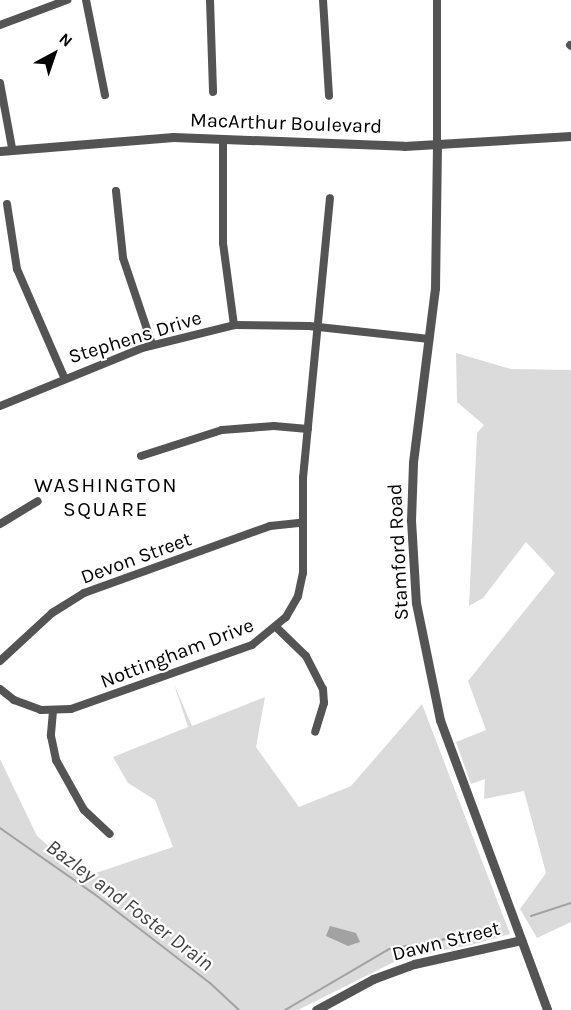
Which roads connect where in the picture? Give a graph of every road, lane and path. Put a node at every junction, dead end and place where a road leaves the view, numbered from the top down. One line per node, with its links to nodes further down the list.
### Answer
1 (67, 0): 6 (street)
2 (86, 0): 9 (street)
3 (210, 0): 8 (street)
4 (322, 0): 10 (street)
5 (437, 0): 13 (street, Stamford Road)
6 (0, 25)
7 (0, 83): 14 (street)
8 (213, 92)
9 (105, 95)
10 (329, 96)
11 (571, 136): 13 (street, MacArthur Boulevard)
12 (224, 139): 13 (street, MacArthur Boulevard); 14 (street, MacArthur Boulevard); 19 (street)
13 (437, 145): 21 (street, Stamford Road)
14 (12, 148): 15 (street, MacArthur Boulevard)
15 (0, 151)
16 (116, 192): 22 (street)
17 (330, 198): 20 (street, Nottingham Drive)
18 (7, 204): 23 (street)
19 (234, 324): 20 (street, Stephens Drive); 22 (street, Stephens Drive)
20 (320, 328): 21 (street, Stephens Drive); 25 (street, Nottingham Drive)
21 (429, 339): 36 (street, Stamford Road)
22 (152, 344): 23 (street, Stephens Drive)
23 (64, 376): 24 (street, Stephens Drive)
24 (0, 406)
25 (308, 429): 26 (street); 28 (street, Nottingham Drive)
26 (141, 456)
27 (38, 501): 29 (street)
28 (301, 523): 30 (street, Nottingham Drive); 31 (street, Devon Street)
29 (0, 524)
30 (277, 628): 33 (street, Nottingham Drive); 34 (street)
31 (0, 660)
32 (0, 689): 33 (street, Nottingham Drive)
33 (53, 711): 35 (street)
34 (315, 732)
35 (110, 834)
36 (521, 940): 37 (street, Dawn Street); 39 (street, Stamford Road)
37 (328, 1007): 38 (street, Dawn Street)
38 (316, 1010)
39 (547, 1010)

